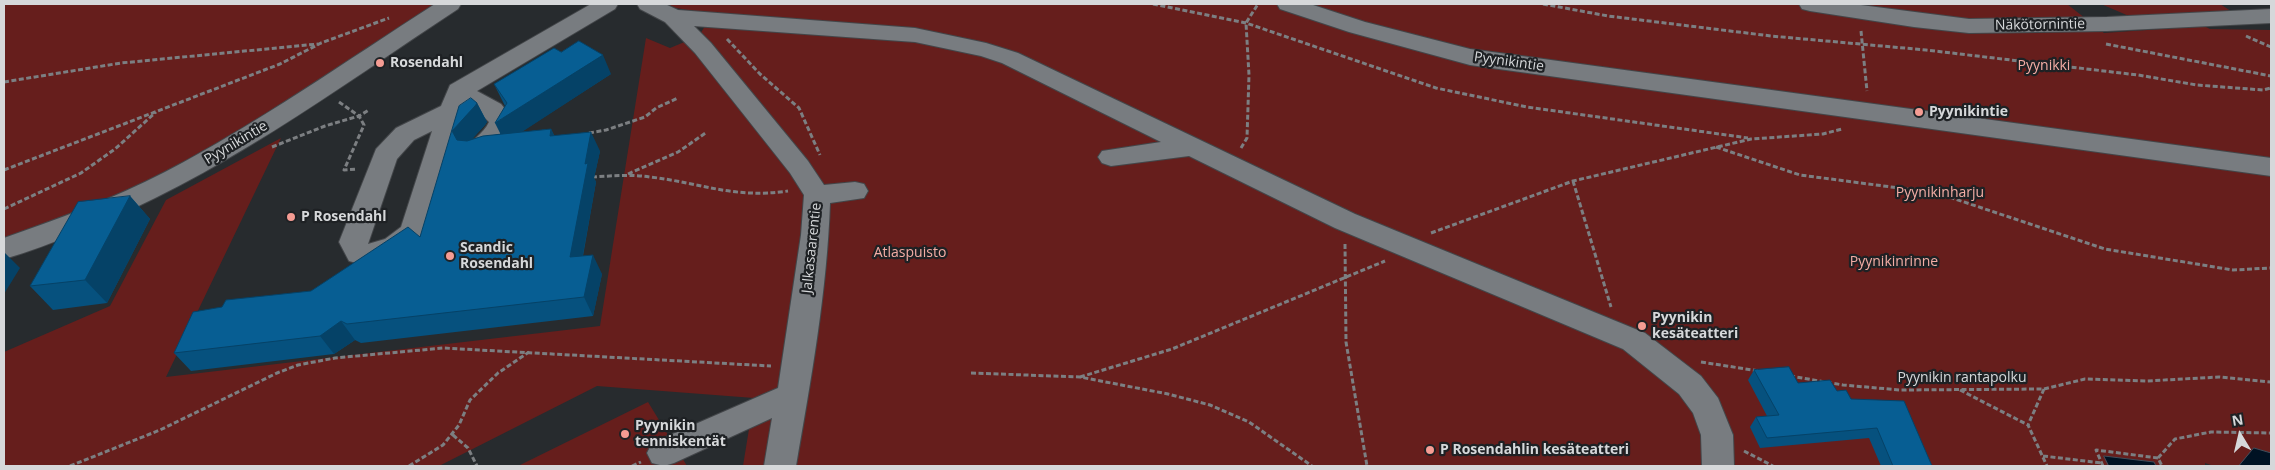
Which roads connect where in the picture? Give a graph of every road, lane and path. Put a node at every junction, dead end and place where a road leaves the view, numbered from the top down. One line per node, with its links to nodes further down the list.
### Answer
1 (450, 4): 46 (street, Pyynikintie)
2 (607, 4): 23 (street)
3 (648, 4): 11 (street, Jalkasaarentie)
4 (1153, 4): 14 (path)
5 (1258, 4): 14 (path)
6 (1288, 4): 36 (street, Pyynikintie)
7 (1543, 4): 17 (path)
8 (1810, 4): 15 (street, Näkötornintie)
9 (2085, 4): 15 (street)
10 (395, 15): 16 (path)
11 (673, 16): 13 (street); 41 (street, Jalkasaarentie)
12 (2271, 16): 15 (street, Näkötornintie)
13 (707, 18): 30 (street); 41 (path)
14 (1246, 23): 29 (path); 35 (path)
15 (2102, 33): 18 (path)
16 (321, 44): 19 (path); 24 (path)
17 (1863, 44): 20 (path); 21 (path)
18 (2271, 76)
19 (4, 82)
20 (2271, 88)
21 (1866, 94)
22 (678, 98): 28 (path)
23 (455, 101): 23 (street); 33 (street)
24 (158, 110): 37 (path); 43 (path)
25 (369, 110): 32 (path)
26 (1849, 127): 29 (path)
27 (707, 132): 38 (path)
28 (586, 133)
29 (1751, 139): 31 (path)
30 (1190, 147): 34 (street); 35 (street)
31 (1715, 147): 40 (path); 47 (path)
32 (269, 148)
33 (477, 151)
34 (1111, 157)
35 (1230, 166): 44 (street)
36 (2271, 168)
37 (4, 170)
38 (628, 174): 39 (path); 41 (path)
39 (588, 177)
40 (1573, 181): 45 (path); 49 (path)
41 (815, 190): 42 (street); 56 (street, Jalkasaarentie)
42 (855, 191)
43 (4, 208)
44 (1345, 221): 45 (street); 48 (path)
45 (1411, 248): 48 (path); 49 (street)
46 (4, 249)
47 (2271, 268)
48 (1346, 277): 55 (path); 73 (path)
49 (1616, 334): 51 (street)
50 (529, 352): 56 (path); 62 (path); 68 (path)
51 (1653, 355): 52 (path); 66 (street)
52 (1767, 372)
53 (971, 373): 55 (path)
54 (1786, 375): 59 (path, Pyynikin rantapolku)
55 (1080, 377): 72 (path)
56 (794, 382): 63 (street); 71 (street, Jalkasaarentie)
57 (2271, 382): 58 (path, Pyynikin rantapolku)
58 (2044, 389): 59 (path, Pyynikin rantapolku); 60 (path)
59 (1959, 390): 60 (path)
60 (2028, 425): 64 (path)
61 (2271, 432): 65 (path)
62 (453, 435): 69 (path); 70 (path)
63 (663, 453)
64 (2043, 456): 67 (path); 75 (path)
65 (2158, 458): 67 (path); 76 (path)
66 (1730, 459): 74 (path)
67 (2102, 465)
68 (70, 466)
69 (409, 466)
70 (477, 466)
71 (780, 466)
72 (1312, 466)
73 (1367, 466)
74 (1773, 466)
75 (2047, 466)
76 (2162, 466)

